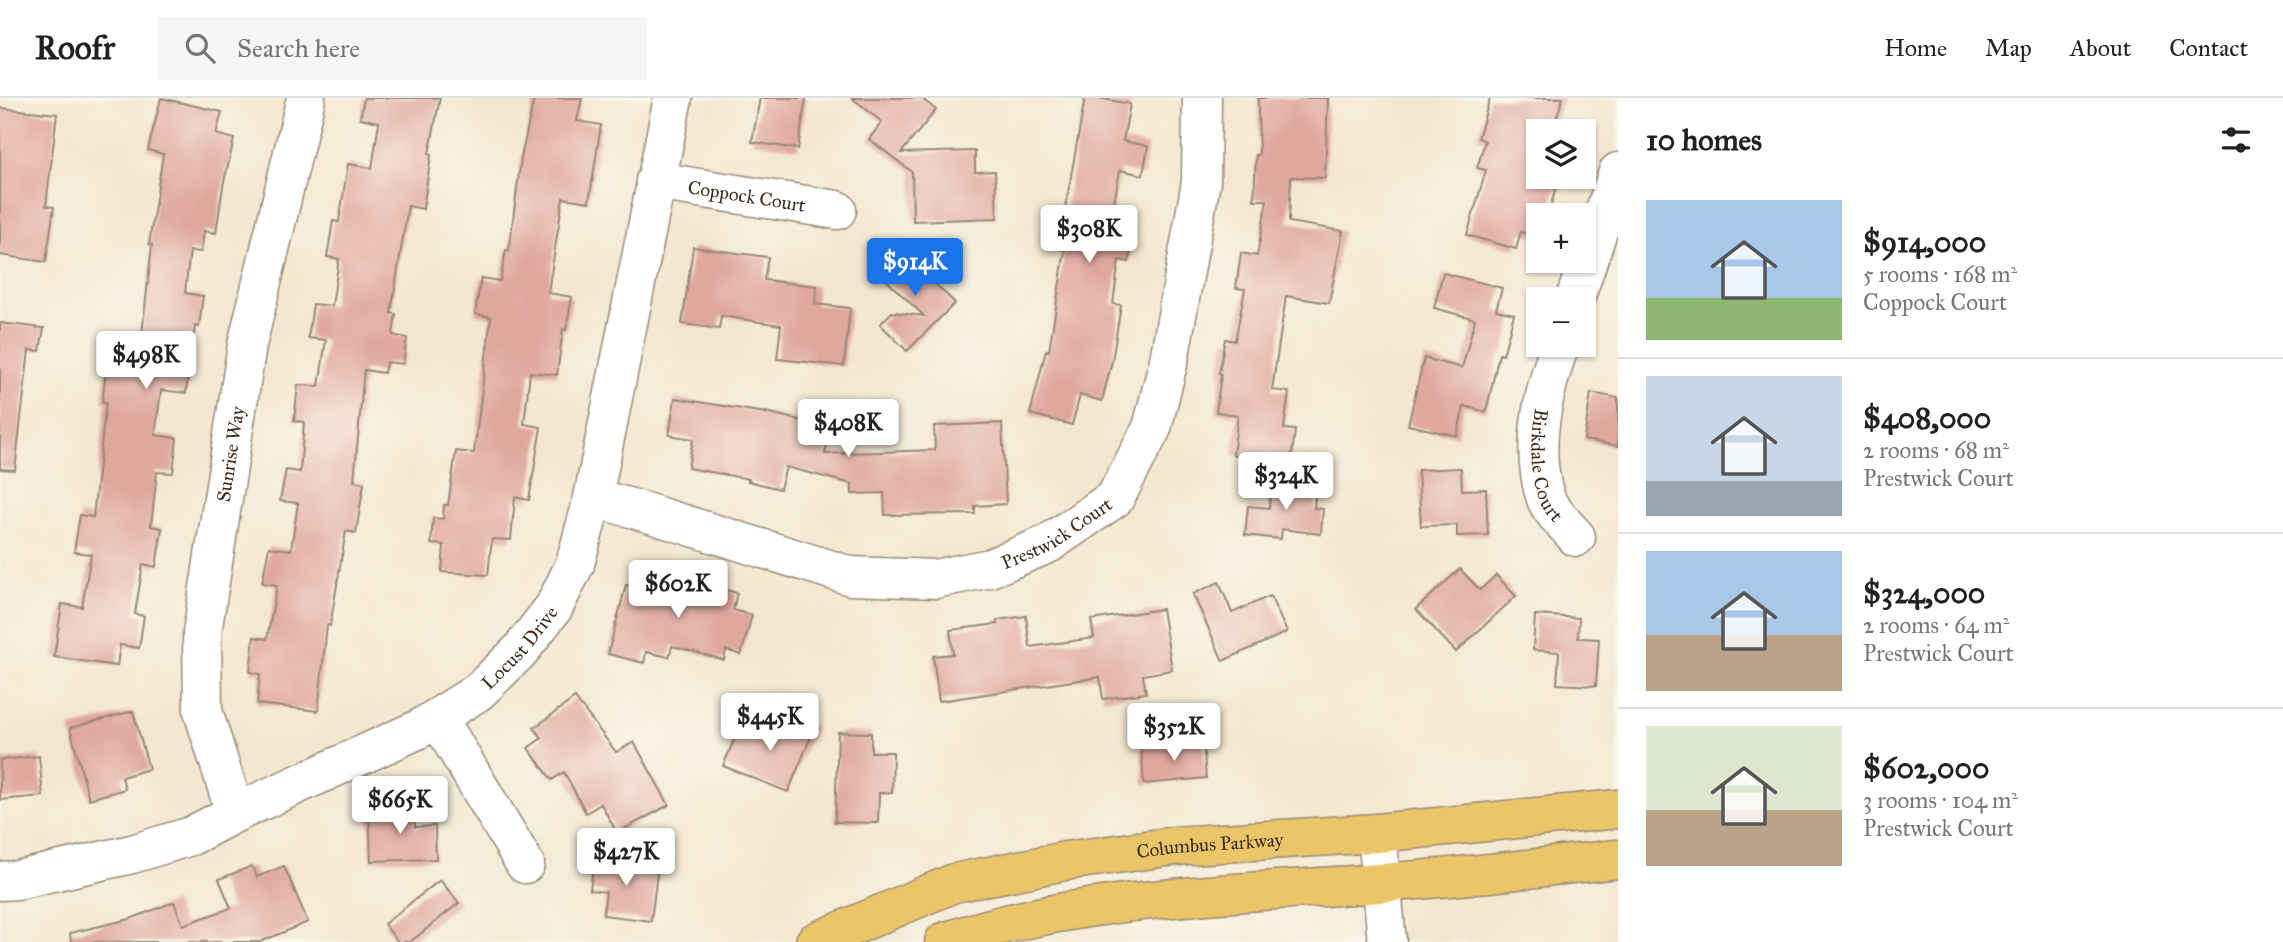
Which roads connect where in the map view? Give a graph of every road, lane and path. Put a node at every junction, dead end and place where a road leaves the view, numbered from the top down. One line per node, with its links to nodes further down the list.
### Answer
1 (306, 98): 14 (street, Sunrise Way)
2 (673, 98): 5 (street, Locust Drive)
3 (1202, 98): 10 (street, Prestwick Court)
4 (1618, 172): 7 (street)
5 (655, 181): 6 (street, Coppock Court); 10 (street, Locust Drive)
6 (837, 210)
7 (1611, 217): 8 (street)
8 (1580, 287)
9 (1556, 357): 11 (street, Birkdale Court)
10 (593, 498): 12 (street, Locust Drive)
11 (1576, 537)
12 (438, 718): 14 (street, Locust Drive); 17 (street)
13 (1618, 809): 15 (main road, Columbus Parkway)
14 (236, 813): 18 (street, Locust Drive)
15 (1377, 832): 19 (street); 20 (main road, Columbus Parkway)
16 (1618, 859): 19 (main road)
17 (525, 864)
18 (0, 881)
19 (1382, 883): 21 (main road); 22 (street)
20 (815, 942)
21 (944, 942)
22 (1387, 942)

